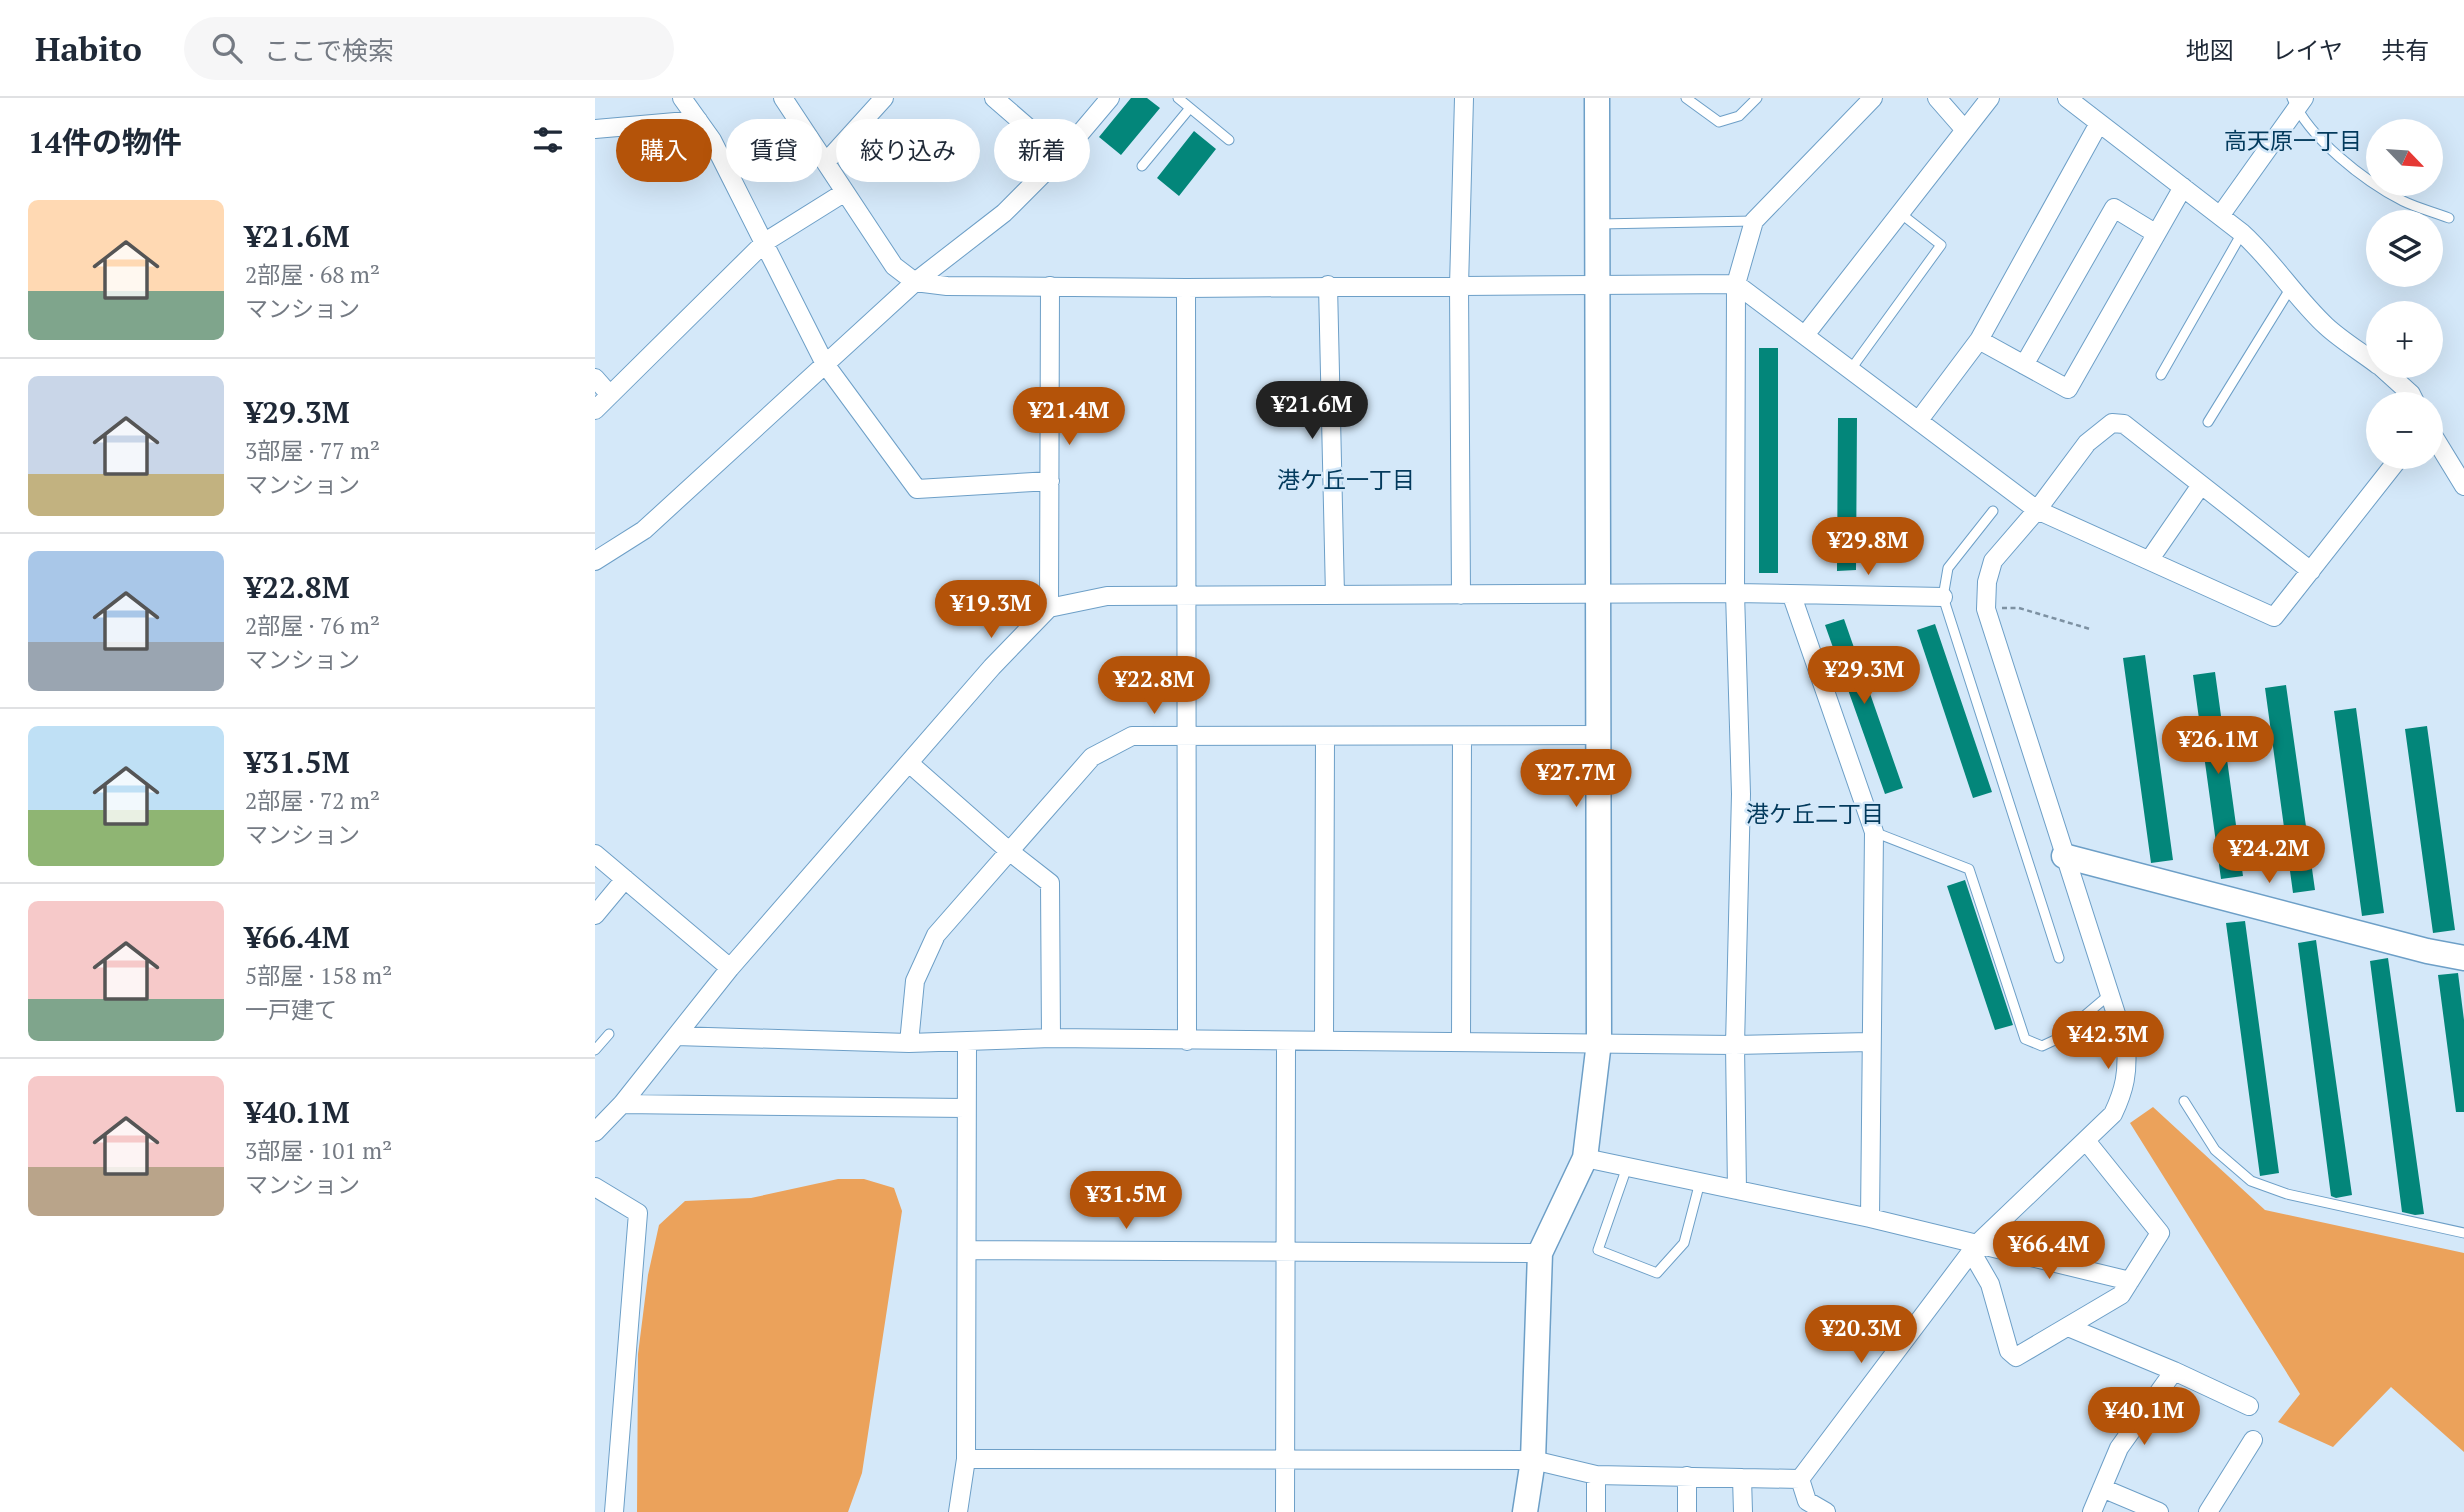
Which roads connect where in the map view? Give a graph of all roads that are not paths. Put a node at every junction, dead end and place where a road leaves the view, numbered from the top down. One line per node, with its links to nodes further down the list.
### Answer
1 (682, 98): 17 (street)
2 (783, 98): 26 (street)
3 (884, 98): 26 (street)
4 (994, 98): 18 (street)
5 (1110, 98): 19 (street)
6 (1178, 98): 16 (lane)
7 (1464, 98): 44 (street)
8 (1597, 98): 35 (street)
9 (1686, 98): 10 (lane)
10 (1757, 98)
11 (1873, 98): 34 (street)
12 (1937, 98): 23 (street)
13 (1990, 98): 23 (street)
14 (2067, 98): 20 (street)
15 (2297, 101): 32 (street); 33 (lane)
16 (1190, 108): 25 (lane); 27 (lane)
17 (697, 119)
18 (1018, 119)
19 (1090, 122)
20 (2098, 125): 29 (street); 48 (street)
21 (616, 127): 22 (street)
22 (595, 129)
23 (1965, 130): 31 (street)
24 (712, 140): 38 (street)
25 (1229, 140)
26 (826, 162): 30 (street)
27 (1142, 166)
28 (1035, 182): 39 (street)
29 (2183, 187): 32 (street); 36 (street)
30 (845, 192): 38 (street); 39 (street)
31 (1900, 213): 47 (street); 52 (lane)
32 (2220, 216): 37 (street)
33 (2449, 218)
34 (1754, 221): 35 (lane); 40 (street)
35 (1597, 224): 42 (street)
36 (2155, 233): 51 (street); 51 (street)
37 (2242, 233): 46 (street); 53 (lane)
38 (765, 242): 50 (street); 57 (street)
39 (915, 282): 43 (street); 50 (street)
40 (1736, 284): 42 (street); 47 (street); 71 (street)
41 (1328, 285): 44 (street); 45 (street); 72 (street)
42 (1596, 285): 44 (street); 74 (street)
43 (1050, 286): 45 (street); 63 (street)
44 (1459, 286): 73 (street)
45 (1186, 288): 75 (street)
46 (2290, 289): 49 (street); 60 (lane)
47 (1805, 335): 52 (street)
48 (1979, 340): 51 (street); 59 (street)
49 (2366, 356)
50 (825, 364): 63 (street); 69 (street)
51 (2024, 365)
52 (1851, 369): 59 (street)
53 (2161, 376)
54 (595, 378): 57 (street)
55 (2393, 378): 56 (street)
56 (2409, 392)
57 (610, 395): 58 (street)
58 (595, 410)
59 (1919, 420): 67 (street)
60 (2208, 422)
61 (2443, 452): 65 (street)
62 (2391, 469): 70 (street)
63 (1049, 481): 78 (street)
64 (2201, 485): 67 (street); 68 (street); 70 (street)
65 (2464, 486)
66 (1993, 510): 77 (lane)
67 (2038, 510): 68 (street); 87 (street)
68 (2150, 559): 70 (street)
69 (595, 561)
70 (2311, 571)
71 (1735, 593): 74 (street); 76 (street); 105 (street)
72 (1335, 595): 73 (street); 75 (street)
73 (1461, 595): 74 (street)
74 (1599, 595): 80 (street)
75 (1187, 596): 78 (street); 79 (street)
76 (1793, 596): 77 (street); 84 (street)
77 (1943, 597): 90 (lane)
78 (1049, 608): 83 (street)
79 (1187, 734): 81 (street); 85 (street); 99 (street)
80 (1599, 735): 82 (street); 102 (street)
81 (1325, 736): 82 (street); 97 (street)
82 (1462, 736): 100 (street)
83 (909, 763): 85 (street); 92 (street)
84 (1874, 832): 93 (lane); 103 (street)
85 (1009, 850): 96 (street); 104 (street)
86 (595, 853): 88 (street)
87 (2064, 856): 91 (street); 93 (street)
88 (625, 879): 89 (street); 92 (street)
89 (595, 915)
90 (2059, 958)
91 (2464, 958)
92 (730, 968): 95 (street)
93 (2109, 995): 111 (street)
94 (609, 1034): 106 (lane)
95 (677, 1036): 104 (street); 108 (street)
96 (1051, 1038): 98 (street); 99 (street)
97 (1324, 1040): 100 (street); 101 (street)
98 (967, 1041): 104 (street); 109 (street)
99 (1187, 1041): 101 (street)
100 (1461, 1041): 102 (street)
101 (1286, 1042): 121 (street)
102 (1599, 1042): 105 (street); 112 (street)
103 (1870, 1042): 105 (street); 117 (street)
104 (909, 1043)
105 (1735, 1045): 116 (street)
106 (595, 1049)
107 (2184, 1101): 118 (lane)
108 (622, 1104): 109 (street); 110 (street)
109 (965, 1108): 120 (street)
110 (595, 1132)
111 (2087, 1142): 119 (street); 123 (street)
112 (1585, 1158): 113 (street); 122 (street)
113 (1627, 1167): 114 (street); 114 (lane)
114 (1700, 1182): 116 (street)
115 (595, 1187): 136 (street)
116 (1737, 1190): 117 (street)
117 (1870, 1218): 119 (street)
118 (2464, 1233)
119 (1977, 1244): 123 (street); 124 (street); 134 (street)
120 (967, 1250): 121 (street); 128 (street)
121 (1286, 1251): 122 (street); 129 (street)
122 (1540, 1253): 130 (street)
123 (2130, 1281): 124 (street)
124 (2068, 1327): 125 (street)
125 (2174, 1371): 126 (street); 135 (street)
126 (2249, 1406)
127 (2253, 1440): 146 (street)
128 (966, 1460): 129 (street); 137 (street)
129 (1285, 1460): 130 (street); 138 (street)
130 (1533, 1460): 131 (street); 139 (street)
131 (1597, 1475): 132 (street); 140 (street)
132 (1687, 1476): 133 (street); 141 (street)
133 (1742, 1478): 134 (street); 142 (street)
134 (1800, 1479): 143 (street)
135 (2102, 1488): 144 (street); 145 (street)
136 (614, 1512)
137 (958, 1512)
138 (1285, 1512)
139 (1525, 1512)
140 (1596, 1512)
141 (1687, 1512)
142 (1743, 1512)
143 (1826, 1512)
144 (2092, 1512)
145 (2159, 1512)
146 (2208, 1512)

